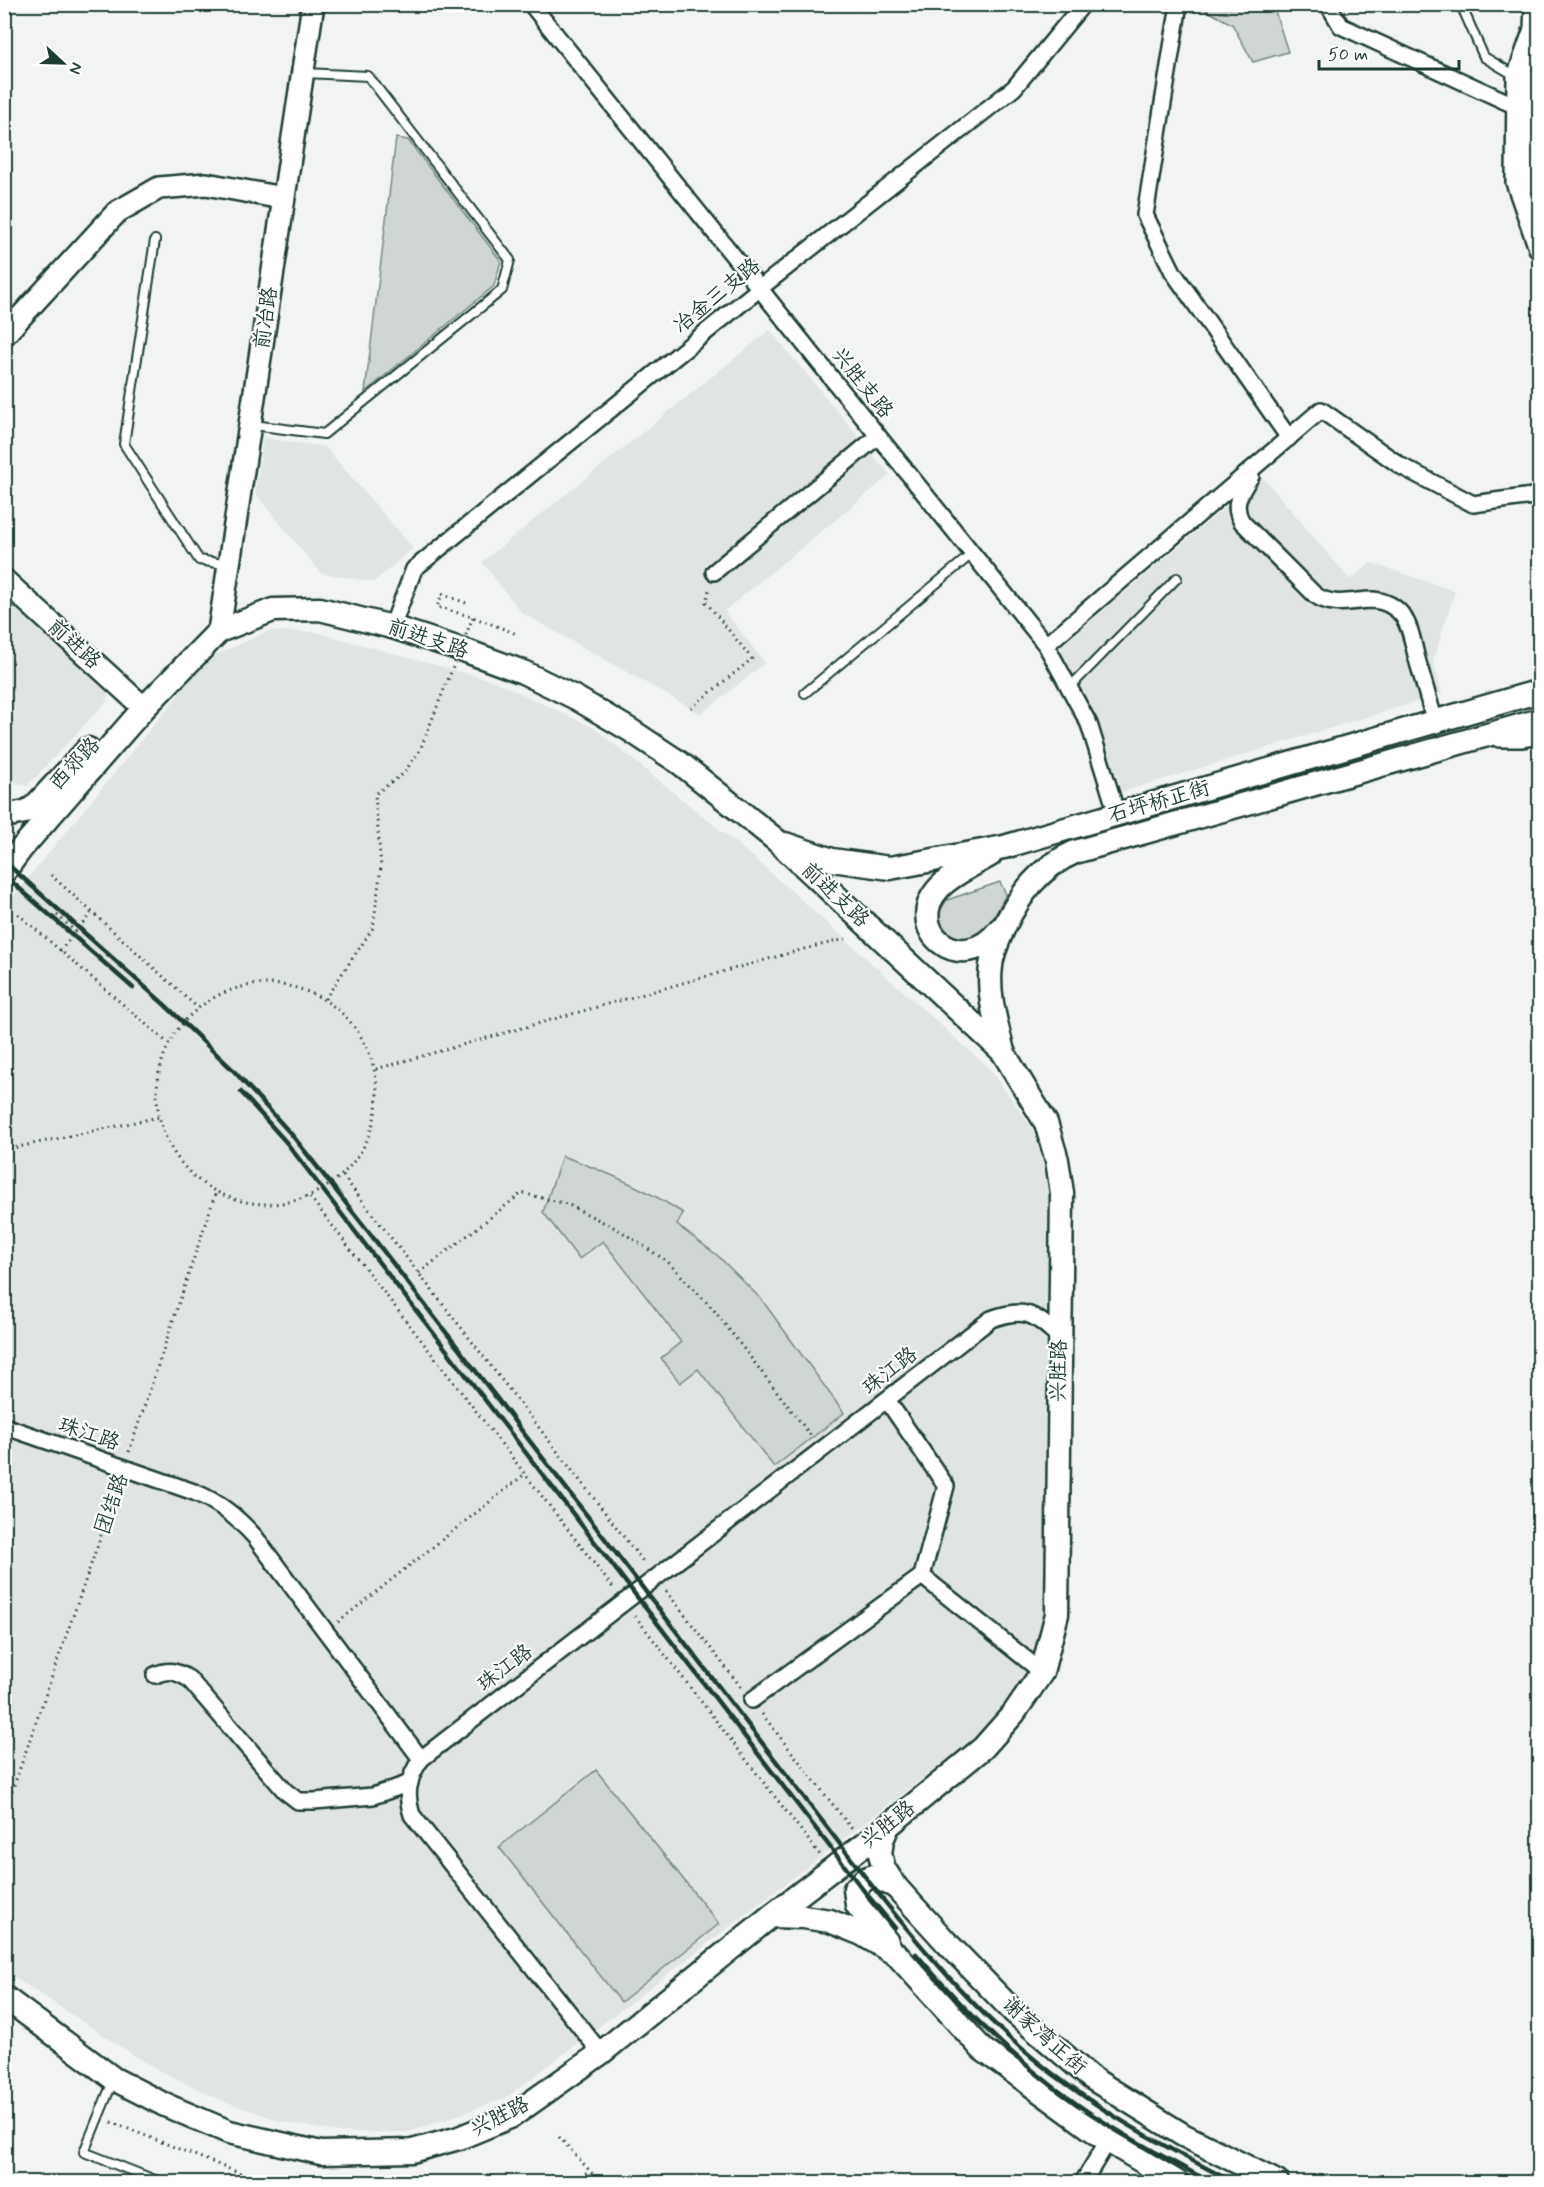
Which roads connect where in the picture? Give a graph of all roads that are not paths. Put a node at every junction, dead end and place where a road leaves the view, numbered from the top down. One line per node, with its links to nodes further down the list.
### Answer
1 (313, 4): 8 (street, 前冶路)
2 (531, 4): 15 (street, 兴胜支路)
3 (1083, 4): 15 (street, 冶金三支路)
4 (1179, 4): 19 (street)
5 (1328, 4): 10 (street)
6 (1536, 4): 9 (street)
7 (1462, 7): 9 (lane)
8 (304, 73): 12 (street, 前冶路); 17 (lane)
9 (1531, 79): 10 (street); 11 (street)
10 (1518, 107): 14 (street)
11 (1539, 185)
12 (283, 198): 16 (street); 17 (street, 前冶路)
13 (155, 240): 23 (lane)
14 (1539, 248)
15 (759, 289): 18 (street, 兴胜支路); 27 (street, 冶金三支路)
16 (4, 335)
17 (250, 425): 23 (street, 前冶路)
18 (878, 436): 22 (street, 兴胜支路); 24 (street)
19 (1289, 438): 20 (street); 21 (street)
20 (1262, 461): 29 (street); 35 (street)
21 (1539, 495)
22 (973, 553): 29 (street, 兴胜支路); 32 (lane)
23 (230, 565): 28 (street, 前冶路)
24 (714, 572)
25 (1177, 578): 30 (lane)
26 (4, 580): 33 (street, 前进路)
27 (392, 627): 28 (main road, 前进支路); 40 (main road, 前进支路)
28 (219, 631): 33 (main road, 前进支路)
29 (1046, 645): 30 (street, 兴胜支路)
30 (1069, 688): 38 (street, 兴胜支路)
31 (1539, 691): 35 (main road, 石坪桥正街)
32 (804, 693)
33 (144, 708): 39 (main road, 西郊路); 42 (main road, 前进支路)
34 (1539, 720): 37 (main road, 石坪桥正街)
35 (1435, 722): 38 (main road, 石坪桥正街)
36 (1539, 733): 37 (street)
37 (1482, 736): 43 (main road, 石坪桥正街)
38 (1117, 814): 41 (main road, 石坪桥正街)
39 (4, 816)
40 (776, 840): 41 (main road, 石坪桥正街); 44 (main road, 前进支路)
41 (1004, 847): 43 (main road)
42 (4, 872)
43 (1009, 917): 45 (main road, 石坪桥正街)
44 (875, 932): 45 (main road, 兴胜路)
45 (1003, 1052): 46 (main road, 兴胜路)
46 (1060, 1338): 47 (street, 珠江路); 50 (main road, 兴胜路)
47 (887, 1400): 49 (street); 53 (street, 珠江路)
48 (4, 1426): 53 (street, 珠江路)
49 (922, 1576): 50 (street); 52 (street)
50 (1042, 1672): 55 (main road, 兴胜路)
51 (155, 1675): 54 (street)
52 (752, 1700)
53 (422, 1759): 54 (street)
54 (410, 1783): 60 (street)
55 (888, 1826): 56 (main road, 谢家湾正街); 57 (main road, 兴胜路)
56 (896, 1887): 58 (main road); 66 (main road, 谢家湾正街)
57 (771, 1916): 58 (main road, 谢家湾正街); 60 (main road, 兴胜路)
58 (897, 1955): 62 (main road, 谢家湾正街)
59 (8, 2002): 61 (main road, 兴胜路)
60 (602, 2053): 61 (main road, 兴胜路)
61 (114, 2079): 63 (lane)
62 (1108, 2141): 64 (street); 65 (main road, 谢家湾正街)
63 (160, 2182)
64 (1083, 2182)
65 (1177, 2182)
66 (1277, 2182)

